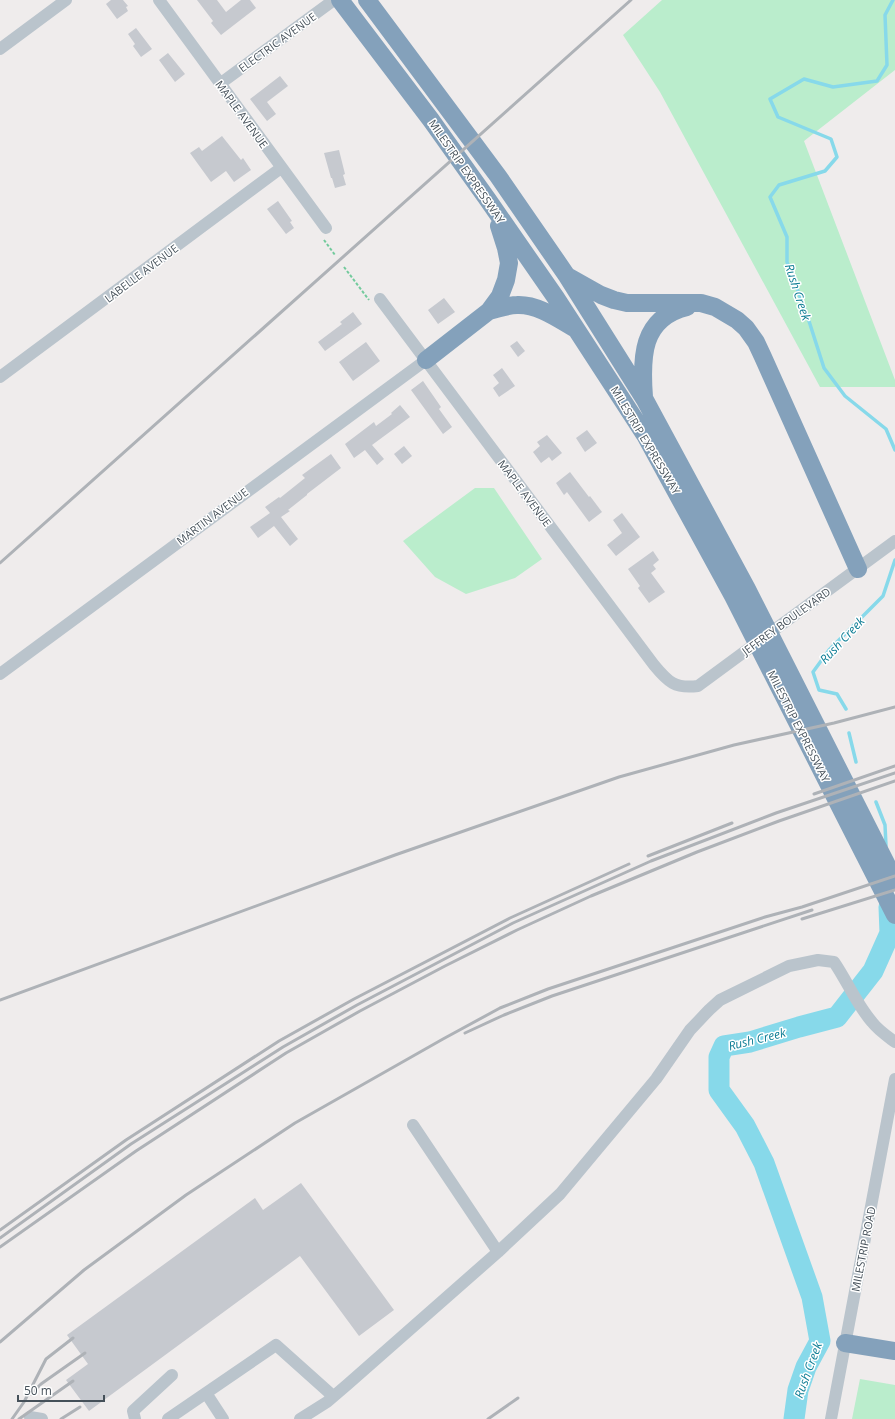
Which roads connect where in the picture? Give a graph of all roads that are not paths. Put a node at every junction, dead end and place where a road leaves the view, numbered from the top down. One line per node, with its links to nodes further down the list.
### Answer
1 (66, 0): 6 (street)
2 (160, 0): 7 (street, MAPLE AVENUE)
3 (334, 0): 7 (street, ELECTRIC AVENUE)
4 (340, 0): 9 (highway, MILESTRIP EXPRESSWAY)
5 (367, 0): 11 (highway, MILESTRIP EXPRESSWAY)
6 (0, 49)
7 (220, 83): 8 (street, MAPLE AVENUE)
8 (281, 168): 10 (street, MAPLE AVENUE); 17 (street, LABELLE AVENUE)
9 (488, 200): 14 (highway); 15 (highway, MILESTRIP EXPRESSWAY)
10 (326, 228)
11 (567, 276): 13 (highway); 18 (highway, MILESTRIP EXPRESSWAY)
12 (380, 299): 16 (street, MAPLE AVENUE)
13 (702, 303): 18 (highway); 20 (highway)
14 (489, 311): 15 (highway); 16 (highway)
15 (576, 329): 21 (highway, MILESTRIP EXPRESSWAY)
16 (426, 360): 22 (street, MARTIN AVENUE); 23 (street, MAPLE AVENUE)
17 (0, 377)
18 (645, 400): 21 (highway, MILESTRIP EXPRESSWAY)
19 (895, 541): 20 (street, JEFFREY BOULEVARD)
20 (858, 569): 23 (street, JEFFREY BOULEVARD)
21 (740, 593): 24 (highway, MILESTRIP EXPRESSWAY); 25 (highway, MILESTRIP EXPRESSWAY)
22 (0, 674)
23 (673, 684)
24 (895, 881)
25 (895, 915)
26 (895, 1042): 29 (street)
27 (895, 1079): 30 (street, MILESTRIP ROAD)
28 (413, 1125): 29 (street)
29 (498, 1252): 35 (street)
30 (847, 1337): 31 (highway); 32 (highway); 40 (street, MILESTRIP ROAD)
31 (895, 1341)
32 (895, 1351)
33 (172, 1375): 37 (street)
34 (206, 1393): 35 (street); 36 (street); 38 (street)
35 (333, 1396): 39 (street)
36 (173, 1418)
37 (136, 1419)
38 (224, 1419)
39 (300, 1419)
40 (831, 1419)

